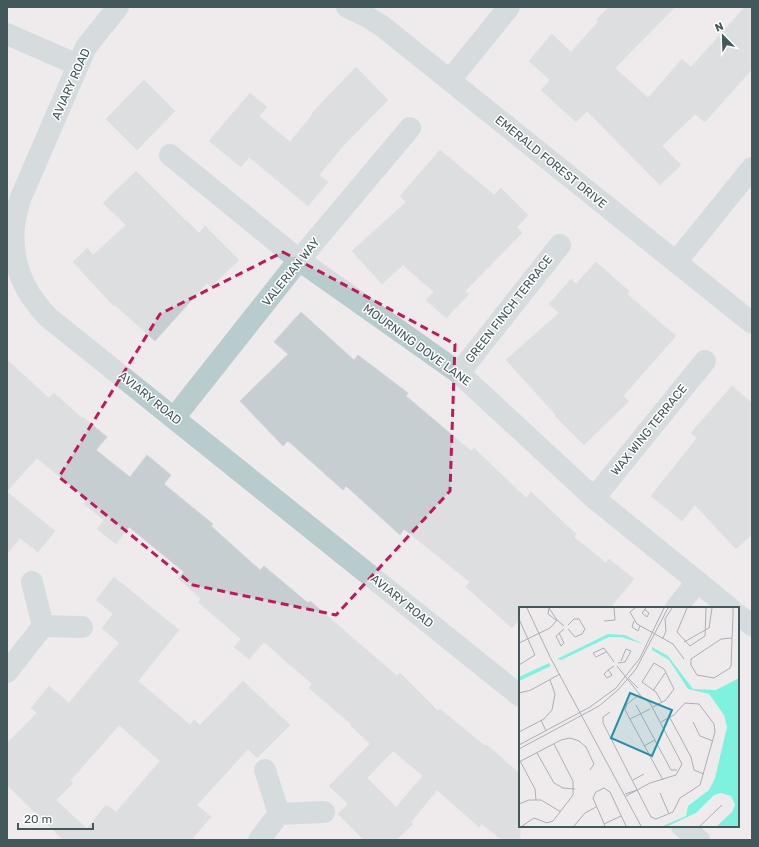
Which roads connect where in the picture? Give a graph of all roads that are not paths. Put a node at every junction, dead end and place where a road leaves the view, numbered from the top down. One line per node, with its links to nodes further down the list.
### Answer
1 (118, 7): 5 (street, AVIARY ROAD)
2 (347, 7): 6 (street, EMERALD FOREST DRIVE)
3 (509, 7): 6 (street)
4 (7, 34): 5 (street)
5 (78, 65): 10 (street, AVIARY ROAD)
6 (450, 80): 13 (street, EMERALD FOREST DRIVE)
7 (410, 128): 12 (street, VALERIAN WAY)
8 (170, 156): 12 (street, MOURNING DOVE LANE)
9 (752, 168): 13 (street)
10 (10, 233): 17 (street, AVIARY ROAD)
11 (560, 245): 16 (street, GREEN FINCH TERRACE)
12 (300, 260): 16 (street, MOURNING DOVE LANE); 17 (street, VALERIAN WAY)
13 (676, 262): 14 (street, EMERALD FOREST DRIVE)
14 (752, 323)
15 (705, 361): 18 (street, WAX WING TERRACE)
16 (459, 373): 18 (street, MOURNING DOVE LANE)
17 (174, 418): 26 (street, AVIARY ROAD)
18 (594, 498): 20 (street, MOURNING DOVE LANE)
19 (32, 582): 23 (street)
20 (697, 582): 21 (street); 22 (street, MOURNING DOVE LANE)
21 (677, 607)
22 (733, 607)
23 (43, 626): 24 (street); 25 (street)
24 (82, 627)
25 (7, 672)
26 (519, 695)
27 (265, 770): 29 (street)
28 (324, 812): 29 (street)
29 (279, 814): 31 (street)
30 (683, 827): 32 (street)
31 (259, 840)
32 (699, 840)

